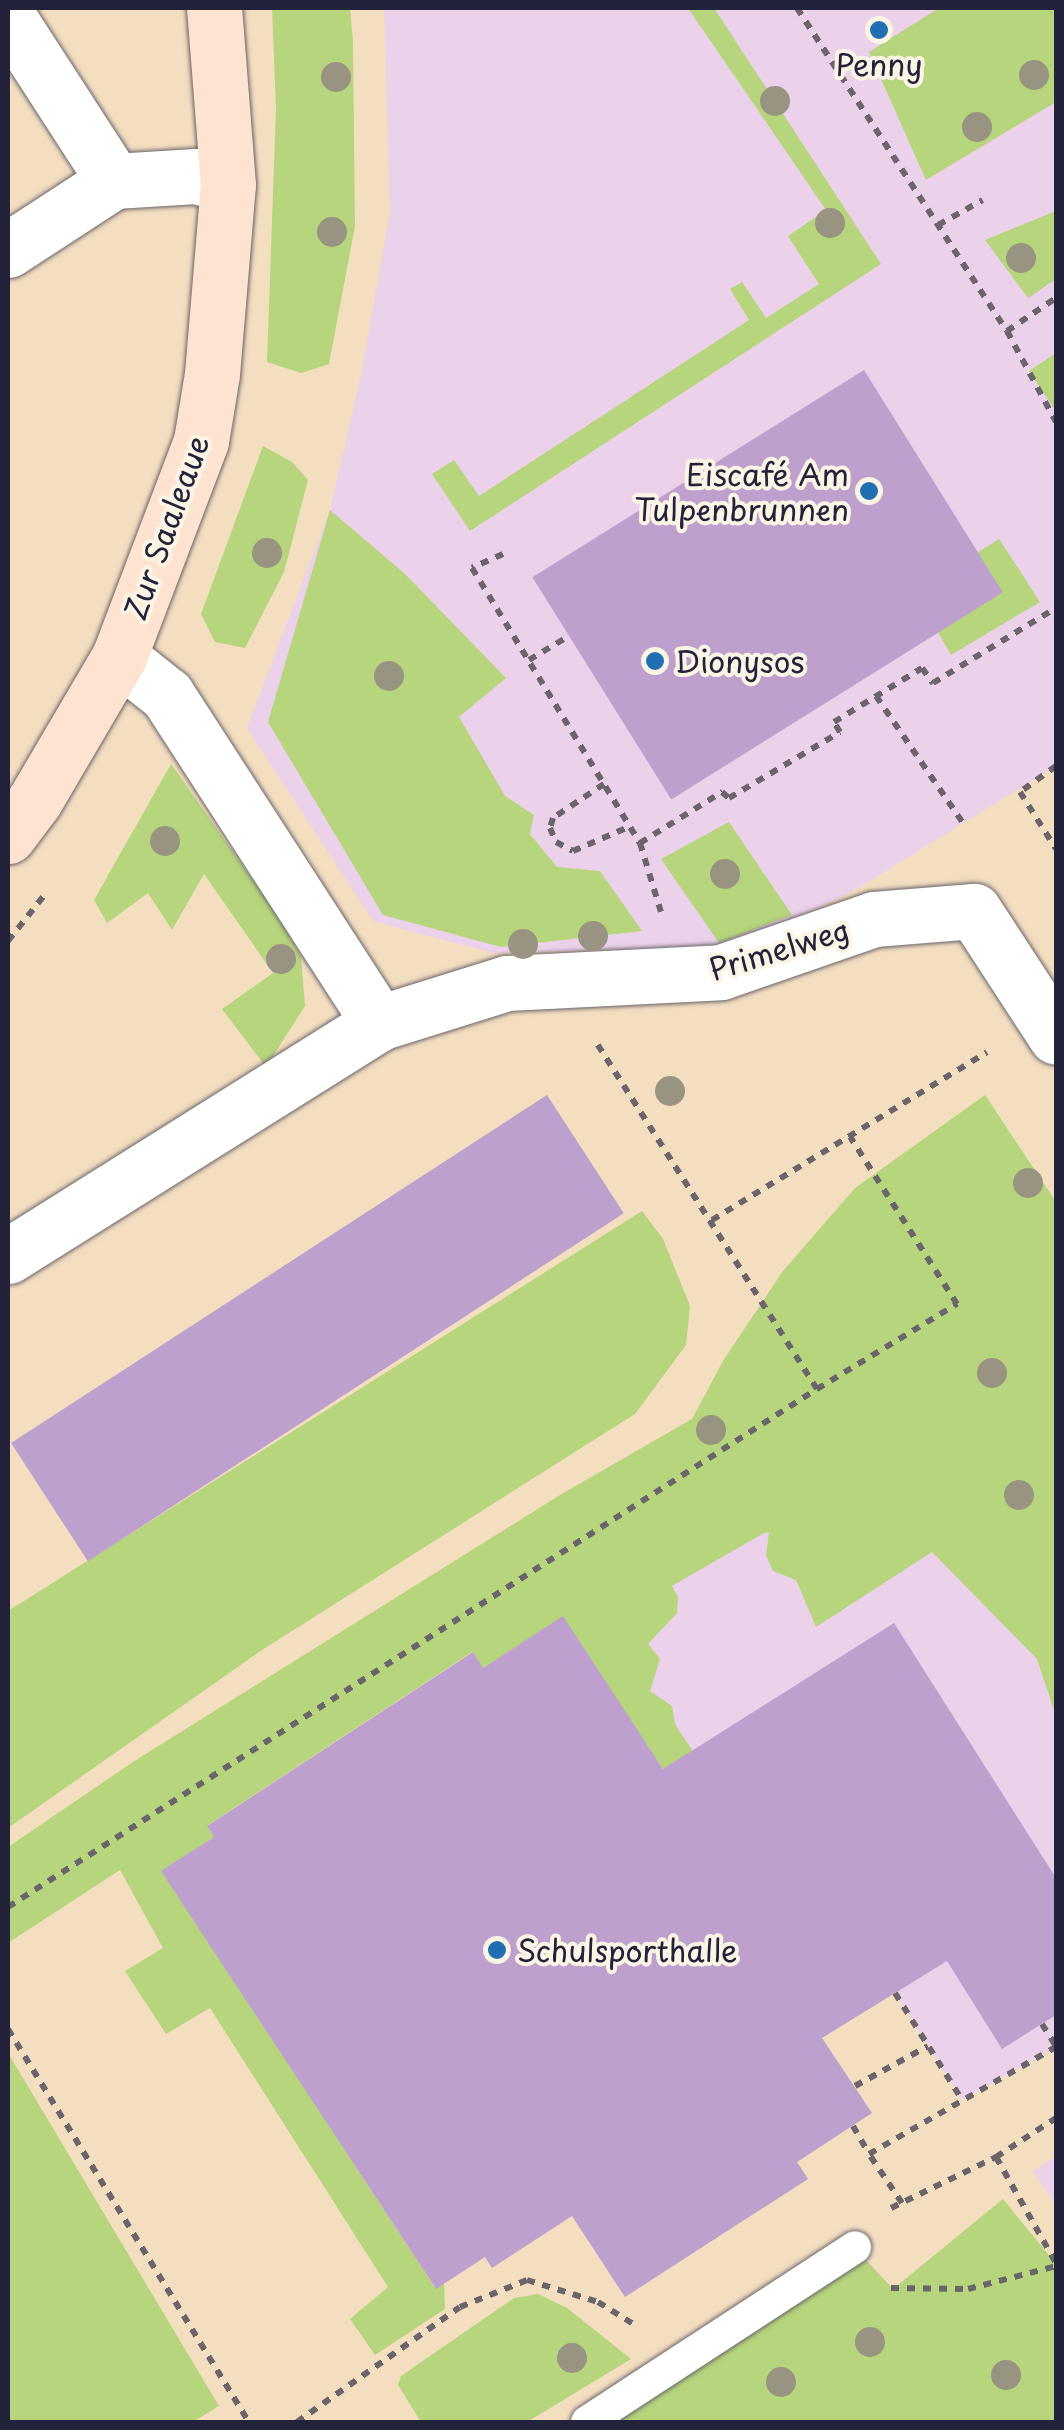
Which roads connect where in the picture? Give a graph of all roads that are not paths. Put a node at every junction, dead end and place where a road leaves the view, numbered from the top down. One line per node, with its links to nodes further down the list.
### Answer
1 (214, 8): 4 (street, Zur Saaleaue)
2 (8, 18): 3 (street)
3 (114, 181): 4 (street); 5 (street)
4 (228, 185): 6 (street, Zur Saaleaue)
5 (8, 250)
6 (119, 657): 7 (street, Zur Saaleaue); 8 (street)
7 (8, 836)
8 (379, 1023): 9 (street, Primelweg); 10 (street, Primelweg)
9 (1050, 1027)
10 (8, 1256)
11 (855, 2247): 12 (lane)
12 (588, 2422)

